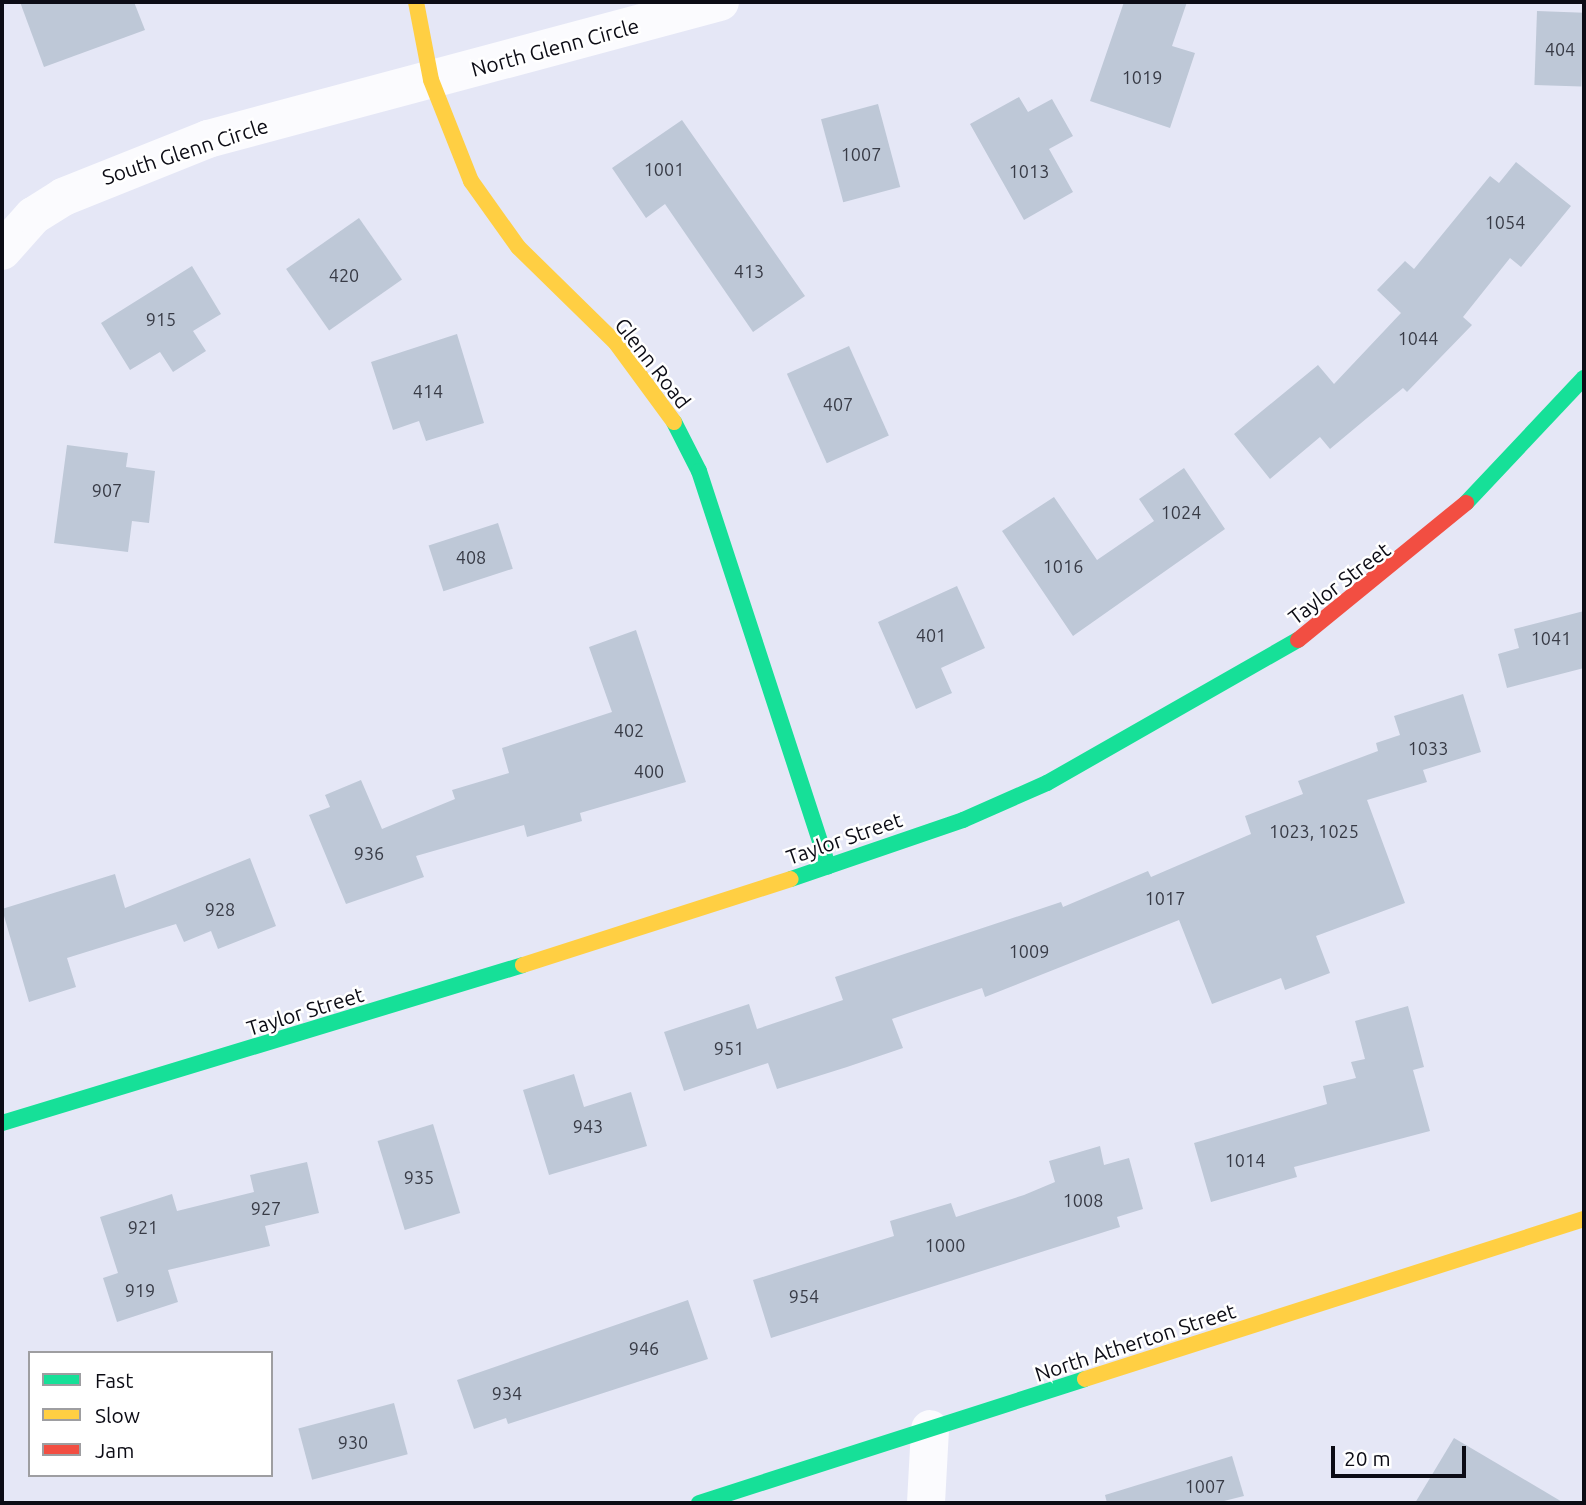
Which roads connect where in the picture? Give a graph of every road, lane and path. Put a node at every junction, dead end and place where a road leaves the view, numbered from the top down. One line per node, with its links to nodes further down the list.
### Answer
1 (416, 2): 3 (street, Glenn Road)
2 (720, 2): 3 (street, North Glenn Circle)
3 (430, 80): 4 (street, South Glenn Circle); 6 (street, Glenn Road)
4 (2, 251)
5 (1584, 378): 6 (street, Taylor Street)
6 (828, 866): 7 (street, Taylor Street)
7 (2, 1123)
8 (1584, 1219): 9 (street, North Atherton Street)
9 (930, 1429): 10 (street, North Atherton Street); 11 (street)
10 (699, 1503)
11 (926, 1503)

